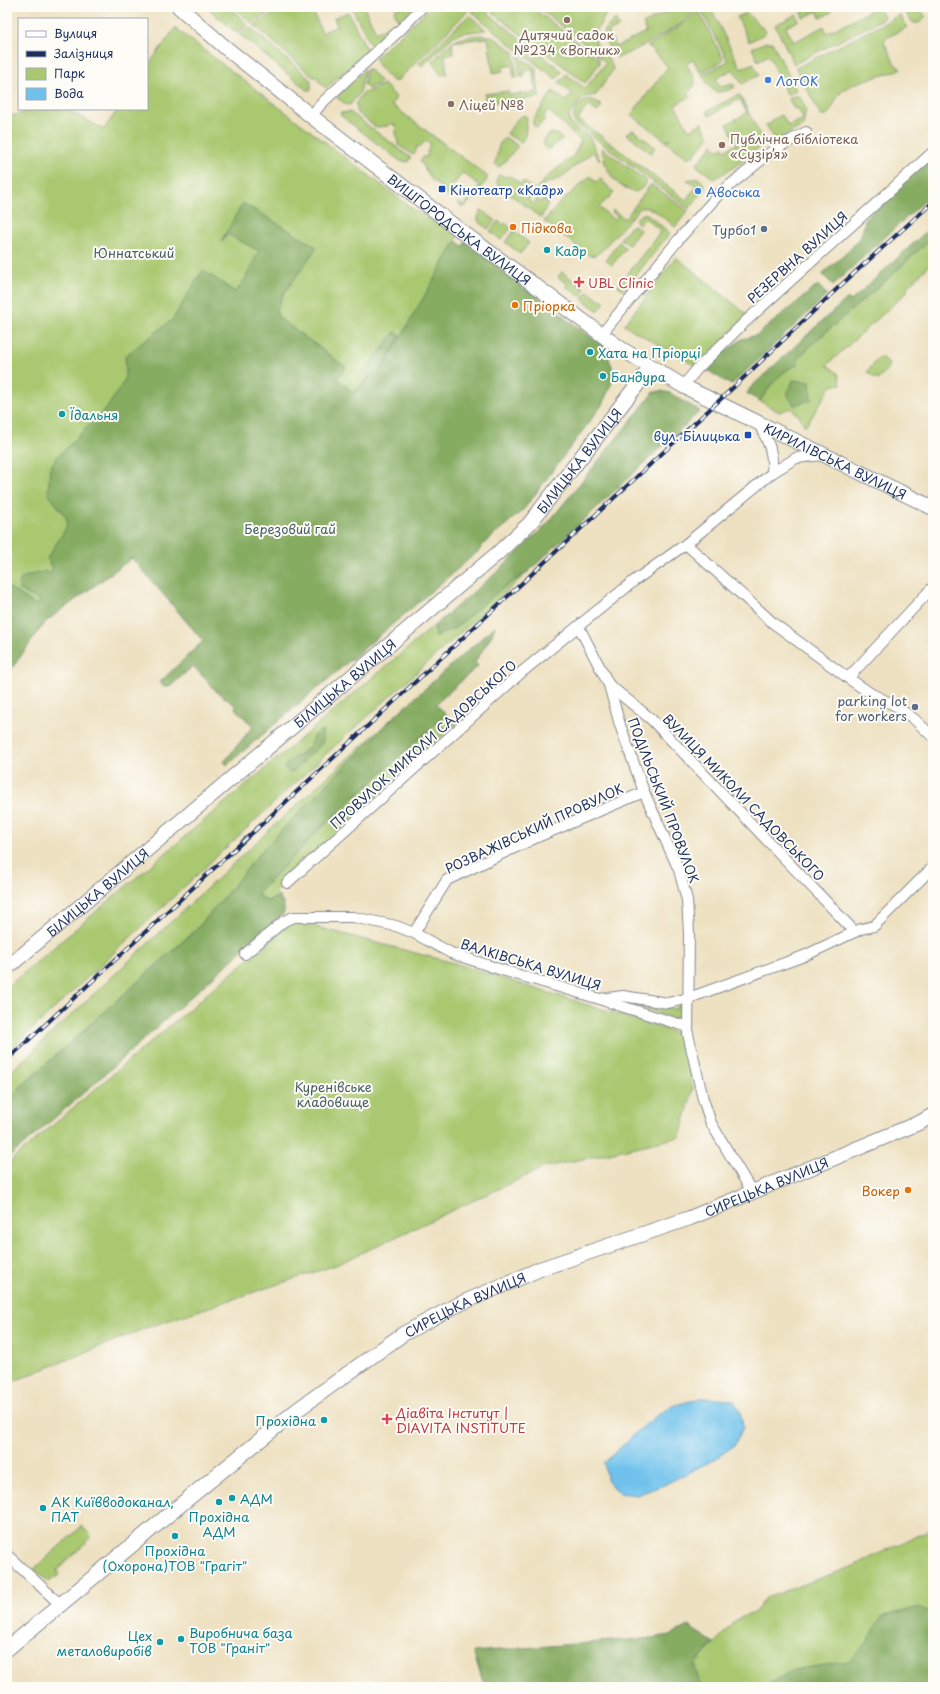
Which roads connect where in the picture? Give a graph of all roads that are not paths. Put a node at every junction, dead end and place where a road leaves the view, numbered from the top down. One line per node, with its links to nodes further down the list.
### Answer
1 (179, 7): 3 (main road, ВИШГОРОДСЬКА ВУЛИЦЯ)
2 (422, 7): 3 (street)
3 (311, 116): 6 (main road, ВИШГОРОДСЬКА ВУЛИЦЯ)
4 (806, 132): 6 (street)
5 (933, 152): 8 (street, РЕЗЕРВНА ВУЛИЦЯ)
6 (602, 335): 7 (main road, ВИШГОРОДСЬКА ВУЛИЦЯ)
7 (651, 367): 8 (main road, ВИШГОРОДСЬКА ВУЛИЦЯ); 25 (main road, БІЛИЦЬКА ВУЛИЦЯ)
8 (682, 386): 9 (main road, ВИШГОРОДСЬКА ВУЛИЦЯ)
9 (759, 424): 10 (main road, КИРИЛІВСЬКА ВУЛИЦЯ); 11 (street)
10 (825, 455): 11 (street); 12 (main road, КИРИЛІВСЬКА ВУЛИЦЯ)
11 (772, 472): 13 (street)
12 (933, 508)
13 (686, 544): 15 (street); 16 (street)
14 (933, 587): 16 (street)
15 (578, 627): 17 (street, ПОДІЛЬСЬКИЙ ПРОВУЛОК); 21 (street, ПРОВУЛОК МИКОЛИ САДОВСЬКОГО)
16 (848, 678): 18 (street)
17 (609, 685): 19 (street, ПОДІЛЬСЬКИЙ ПРОВУЛОК); 22 (street, ВУЛИЦЯ МИКОЛИ САДОВСЬКОГО)
18 (933, 737)
19 (644, 792): 23 (street, РОЗВАЖІВСЬКИЙ ПРОВУЛОК); 26 (street, ПОДІЛЬСЬКИЙ ПРОВУЛОК)
20 (933, 867): 22 (street, ВАЛКІВСЬКА ВУЛИЦЯ)
21 (287, 883)
22 (855, 932): 26 (street, ВАЛКІВСЬКА ВУЛИЦЯ)
23 (414, 933): 24 (street, ВАЛКІВСЬКА ВУЛИЦЯ); 27 (street, ВАЛКІВСЬКА ВУЛИЦЯ)
24 (245, 954)
25 (7, 968)
26 (689, 998): 27 (street, ВАЛКІВСЬКА ВУЛИЦЯ); 28 (street, ПОДІЛЬСЬКИЙ ПРОВУЛОК)
27 (600, 999): 28 (street)
28 (688, 1027): 30 (street, ПОДІЛЬСЬКИЙ ПРОВУЛОК)
29 (933, 1114): 30 (main road, СИРЕЦЬКА ВУЛИЦЯ)
30 (752, 1192): 32 (main road, СИРЕЦЬКА ВУЛИЦЯ)
31 (7, 1555): 32 (street)
32 (61, 1605): 33 (main road, СИРЕЦЬКА ВУЛИЦЯ)
33 (7, 1648)

